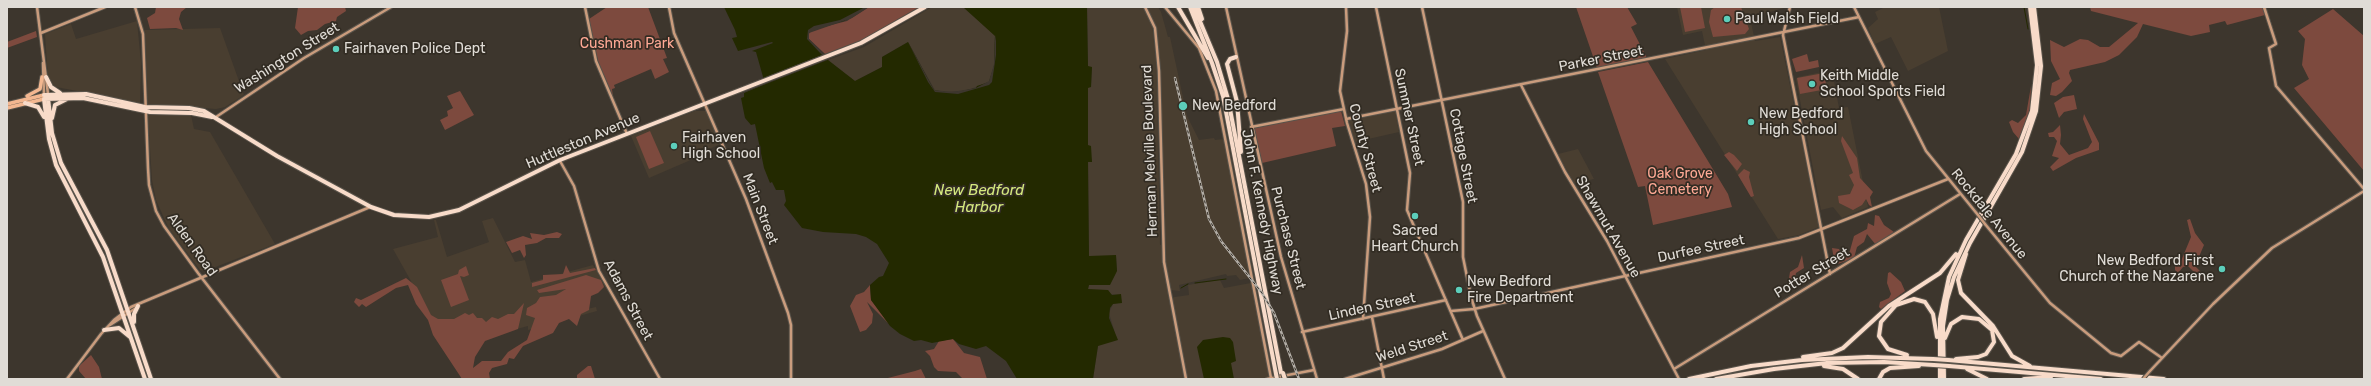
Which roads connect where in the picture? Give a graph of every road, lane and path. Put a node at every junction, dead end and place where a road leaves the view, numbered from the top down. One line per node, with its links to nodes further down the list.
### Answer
1 (37, 7): 24 (main road)
2 (105, 7): 24 (main road)
3 (135, 7): 40 (main road, Alden Road)
4 (391, 7): 43 (main road, Washington Street)
5 (585, 7): 48 (main road)
6 (668, 7): 37 (main road, Main Street)
7 (925, 7): 37 (highway, Huttleston Avenue)
8 (1145, 7): 98 (main road, Herman Melville Boulevard)
9 (1165, 7): 91 (main road)
10 (1178, 7): 28 (highway)
11 (1190, 7): 28 (highway, John F. Kennedy Highway)
12 (1194, 7): 26 (highway, John F. Kennedy Highway)
13 (1198, 7): 26 (highway)
14 (1226, 7): 27 (main road, Purchase Street)
15 (1346, 7): 41 (main road, County Street)
16 (1376, 7): 42 (main road, Summer Street)
17 (1422, 7): 35 (main road, Cottage Street)
18 (1790, 7): 25 (main road)
19 (1854, 7): 23 (main road, Rockdale Avenue)
20 (2030, 7): 57 (highway)
21 (2034, 7): 56 (highway)
22 (2264, 7): 52 (main road)
23 (1859, 17): 25 (main road, Parker Street); 51 (main road, Rockdale Avenue)
24 (40, 33): 29 (main road)
25 (1784, 33): 30 (main road, Parker Street); 55 (main road)
26 (1208, 38): 50 (highway, John F. Kennedy Highway)
27 (1236, 57): 46 (main road, Purchase Street); 50 (highway)
28 (1216, 74): 89 (highway, John F. Kennedy Highway)
29 (44, 77): 31 (highway); 32 (main road); 34 (main road)
30 (1521, 85): 35 (main road, Parker Street); 59 (main road, Shawmut Avenue)
31 (63, 93): 32 (highway); 40 (highway)
32 (46, 96): 33 (highway); 34 (main road); 36 (main road); 45 (highway); 47 (highway)
33 (83, 98): 40 (highway); 47 (highway)
34 (20, 100): 38 (main road)
35 (1442, 101): 42 (main road, Parker Street); 64 (main road, Cottage Street)
36 (25, 103): 39 (main road); 45 (highway)
37 (705, 103): 48 (highway, Huttleston Avenue); 97 (main road, Main Street)
38 (7, 104)
39 (7, 108)
40 (145, 109): 43 (highway); 60 (main road, Alden Road)
41 (1344, 109): 44 (main road, County Street); 46 (main road)
42 (1397, 110): 44 (main road, Parker Street); 61 (main road, Summer Street)
43 (216, 117): 54 (highway)
44 (1346, 119): 69 (main road, County Street)
45 (46, 124): 67 (highway)
46 (1251, 127): 72 (main road, Purchase Street)
47 (52, 132): 65 (highway)
48 (627, 134): 49 (highway, Huttleston Avenue)
49 (560, 160): 54 (highway, Huttleston Avenue); 96 (main road, Adams Street)
50 (1243, 173): 89 (highway, John F. Kennedy Highway)
51 (1948, 179): 53 (main road, Rockdale Avenue); 55 (main road, Durfee Street)
52 (2364, 190): 79 (main road)
53 (1960, 194): 58 (main road, Potter Street); 79 (main road, Rockdale Avenue, bridge)
54 (371, 207): 60 (main road)
55 (1822, 229): 58 (main road); 59 (main road, Durfee Street)
56 (1973, 237): 77 (highway); 86 (highway)
57 (1965, 241): 76 (highway); 81 (highway)
58 (1830, 274): 87 (main road, Potter Street)
59 (1626, 276): 64 (main road, Durfee Street); 87 (main road, Shawmut Avenue)
60 (202, 277): 62 (main road); 95 (main road, Alden Road)
61 (1446, 300): 66 (main road, Summer Street); 68 (main road, Linden Street)
62 (146, 301): 63 (main road); 65 (main road)
63 (138, 306): 65 (main road); 75 (highway)
64 (1474, 309): 66 (main road, Durfee Street); 71 (main road, Cottage Street)
65 (128, 310): 67 (main road); 75 (highway)
66 (1451, 311): 73 (main road, Summer Street)
67 (124, 314): 70 (main road); 74 (highway)
68 (1372, 317): 69 (main road, Linden Street); 84 (main road)
69 (1363, 319): 72 (main road, Linden Street)
70 (104, 330): 74 (highway); 92 (main road)
71 (1483, 331): 73 (main road, Weld Street); 104 (main road, Cottage Street)
72 (1302, 332): 88 (main road, Purchase Street)
73 (1463, 340): 84 (main road, Weld Street)
74 (133, 342): 93 (highway)
75 (139, 342): 94 (highway)
76 (1938, 348): 78 (highway); 110 (highway)
77 (1944, 357): 80 (highway); 110 (highway)
78 (1919, 358): 80 (highway, bridge); 81 (highway)
79 (2162, 358): 114 (main road, bridge)
80 (1948, 360): 86 (highway)
81 (1787, 362): 106 (highway)
82 (1804, 365): 83 (highway); 107 (highway); 108 (highway)
83 (1933, 365): 85 (highway, bridge); 109 (highway)
84 (1382, 367): 102 (main road, Weld Street); 103 (main road)
85 (1957, 367): 90 (highway); 111 (highway)
86 (2036, 368): 115 (highway)
87 (1674, 369): 105 (main road, Shawmut Avenue)
88 (1314, 370): 91 (main road); 101 (main road, Purchase Street)
89 (1280, 375): 100 (highway, John F. Kennedy Highway, bridge)
90 (2067, 376): 112 (highway); 113 (highway)
91 (1271, 378): 99 (main road)
92 (67, 379)
93 (145, 379)
94 (151, 379)
95 (280, 379)
96 (660, 379)
97 (790, 379)
98 (1186, 379)
99 (1267, 379)
100 (1284, 379)
101 (1317, 379)
102 (1345, 379)
103 (1384, 379)
104 (1505, 379)
105 (1678, 379)
106 (1689, 379)
107 (1716, 379)
108 (1858, 379)
109 (1878, 379)
110 (1942, 379)
111 (1987, 379)
112 (2024, 379)
113 (2101, 379)
114 (2143, 379)
115 (2164, 379)

